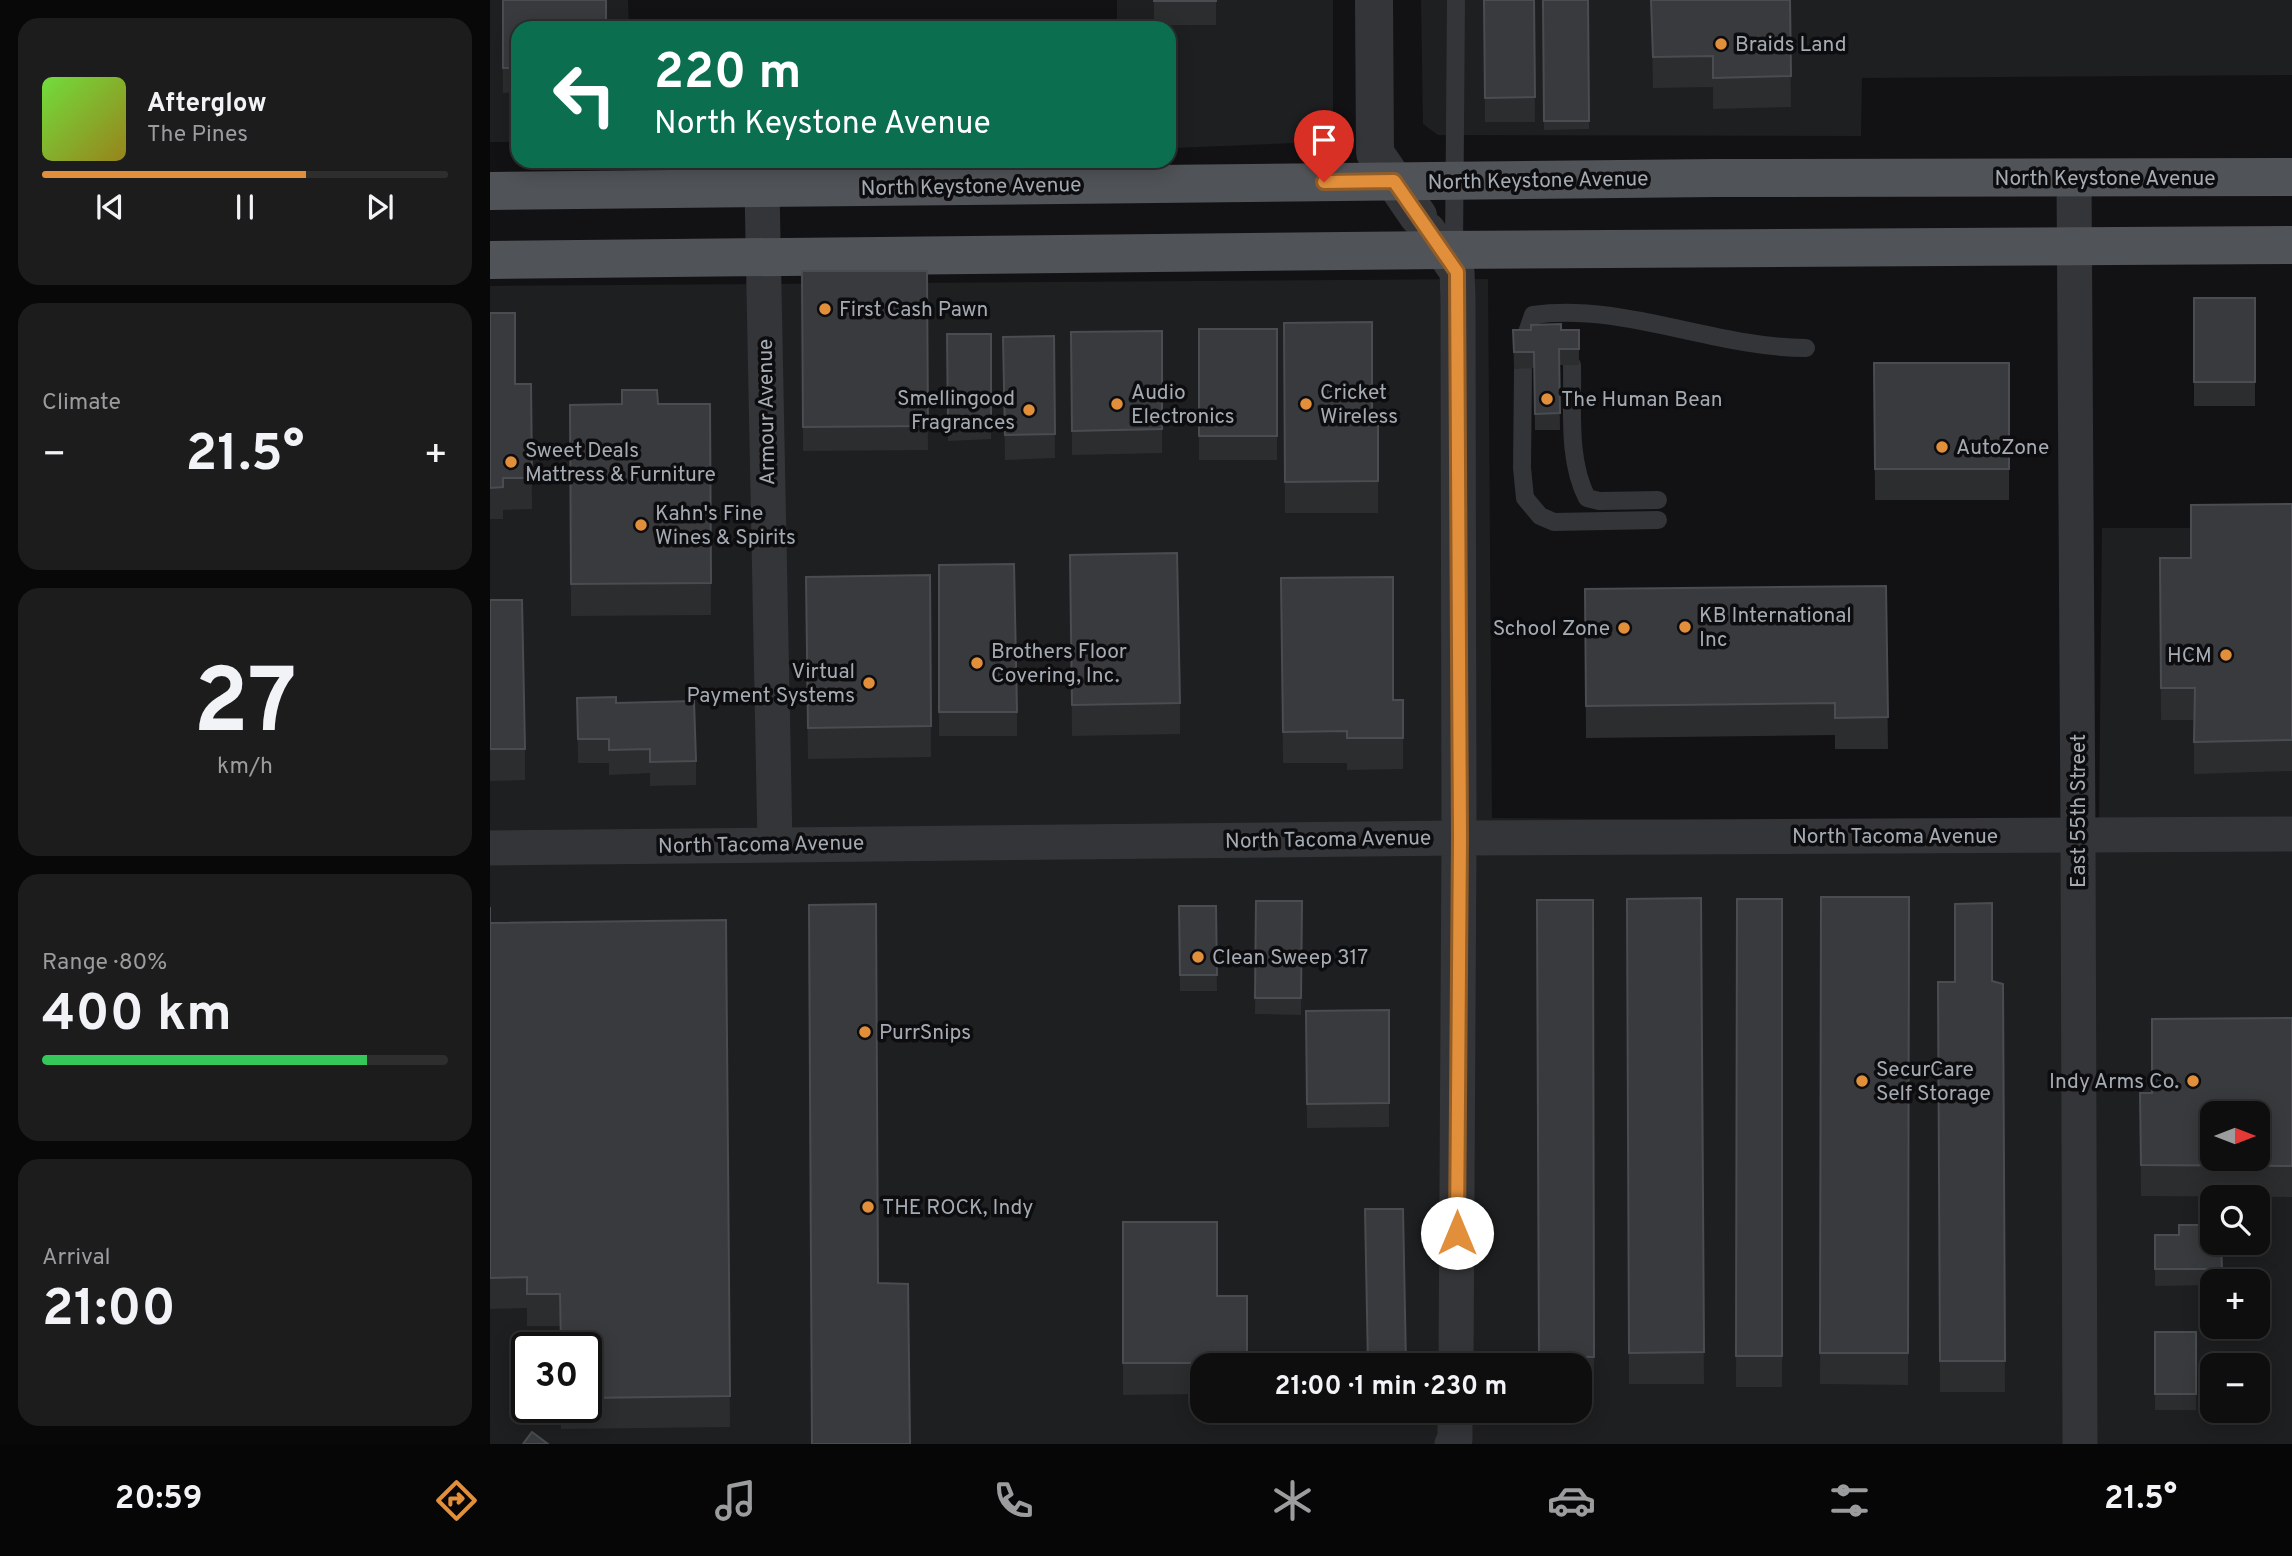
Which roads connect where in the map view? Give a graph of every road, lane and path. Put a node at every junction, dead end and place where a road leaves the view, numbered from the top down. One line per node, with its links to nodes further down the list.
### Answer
1 (1374, 0): 6 (street)
2 (1455, 0): 7 (lane)
3 (1146, 173): 6 (main road, North Keystone Avenue); 8 (main road, North Keystone Avenue)
4 (2292, 177): 5 (main road, North Keystone Avenue)
5 (2074, 178): 7 (main road, North Keystone Avenue); 12 (street, East 55th Street)
6 (1394, 181): 7 (main road, North Keystone Avenue); 10 (street)
7 (1453, 181): 13 (lane)
8 (762, 189): 9 (main road, North Keystone Avenue); 14 (street, Armour Avenue)
9 (490, 191)
10 (1418, 216): 13 (street)
11 (2292, 245): 12 (main road)
12 (2075, 247): 13 (main road); 25 (street, East 55th Street)
13 (1448, 250): 14 (main road); 26 (street)
14 (764, 258): 15 (main road); 27 (street, Armour Avenue)
15 (490, 260)
16 (1571, 313): 17 (lane); 18 (lane); 19 (lane)
17 (1571, 335)
18 (1522, 347)
19 (1805, 348)
20 (1572, 365): 22 (lane)
21 (1523, 369): 23 (lane)
22 (1658, 500)
23 (1658, 520)
24 (2292, 834): 25 (street, North Tacoma Avenue)
25 (2078, 835): 26 (street, North Tacoma Avenue); 32 (street, East 55th Street)
26 (1460, 838): 27 (street, North Tacoma Avenue); 29 (street)
27 (775, 844): 28 (street, North Tacoma Avenue)
28 (490, 848)
29 (1456, 1353)
30 (1455, 1423): 31 (street)
31 (1452, 1444)
32 (2080, 1444)

